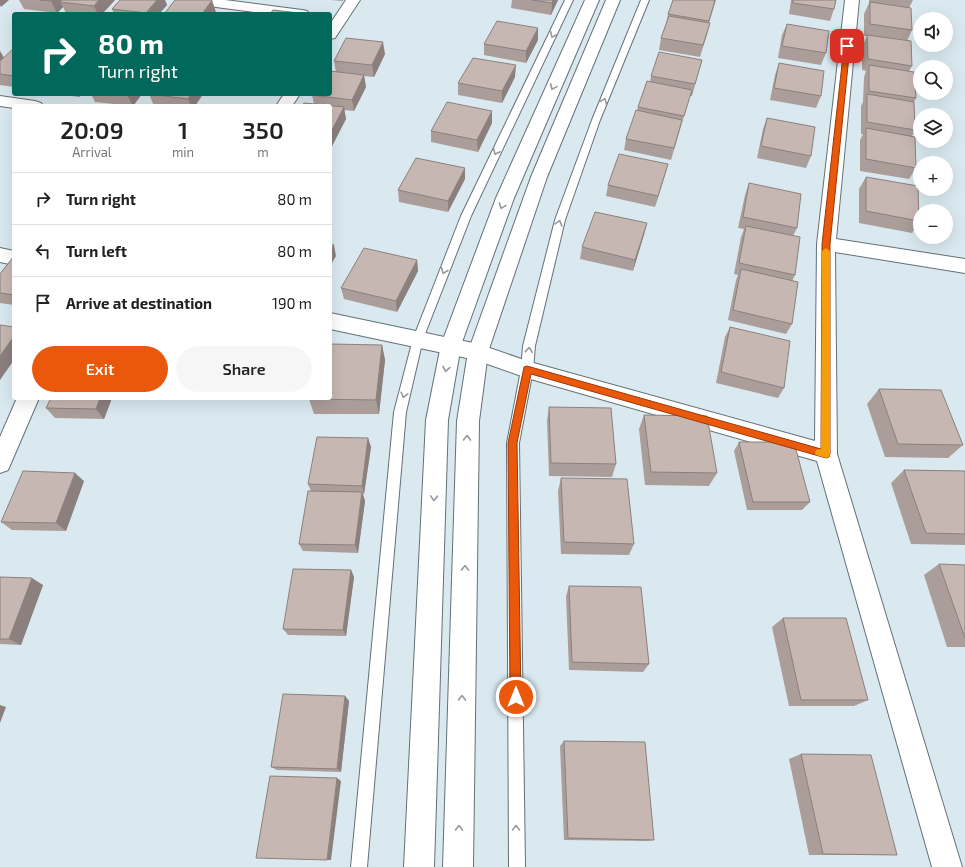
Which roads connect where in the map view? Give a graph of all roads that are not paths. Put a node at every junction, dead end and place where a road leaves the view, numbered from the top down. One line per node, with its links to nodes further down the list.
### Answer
1 (193, 0): 8 (main road)
2 (353, 0): 9 (main road)
3 (569, 0): 18 (lane, one-way to 18)
4 (592, 0): 19 (main road, one-way to 19)
5 (613, 0): 20 (main road)
6 (645, 0): 21 (lane, one-way to 6)
7 (852, 0): 13 (main road)
8 (286, 12)
9 (335, 18): 10 (main road)
10 (332, 28)
11 (0, 101): 12 (main road)
12 (21, 104)
13 (826, 244): 16 (main road); 23 (main road)
14 (0, 256): 15 (main road)
15 (12, 258)
16 (965, 266)
17 (332, 321): 18 (main road)
18 (418, 339): 19 (main road); 25 (lane, one-way to 25)
19 (450, 345): 20 (main road); 26 (main road, one-way to 26)
20 (478, 352): 21 (main road); 27 (main road, one-way to 20)
21 (527, 370): 23 (main road); 28 (lane, one-way to 21)
22 (27, 400): 24 (main road)
23 (826, 454): 29 (main road)
24 (0, 463)
25 (359, 867)
26 (419, 867)
27 (458, 867)
28 (517, 867)
29 (946, 867)

